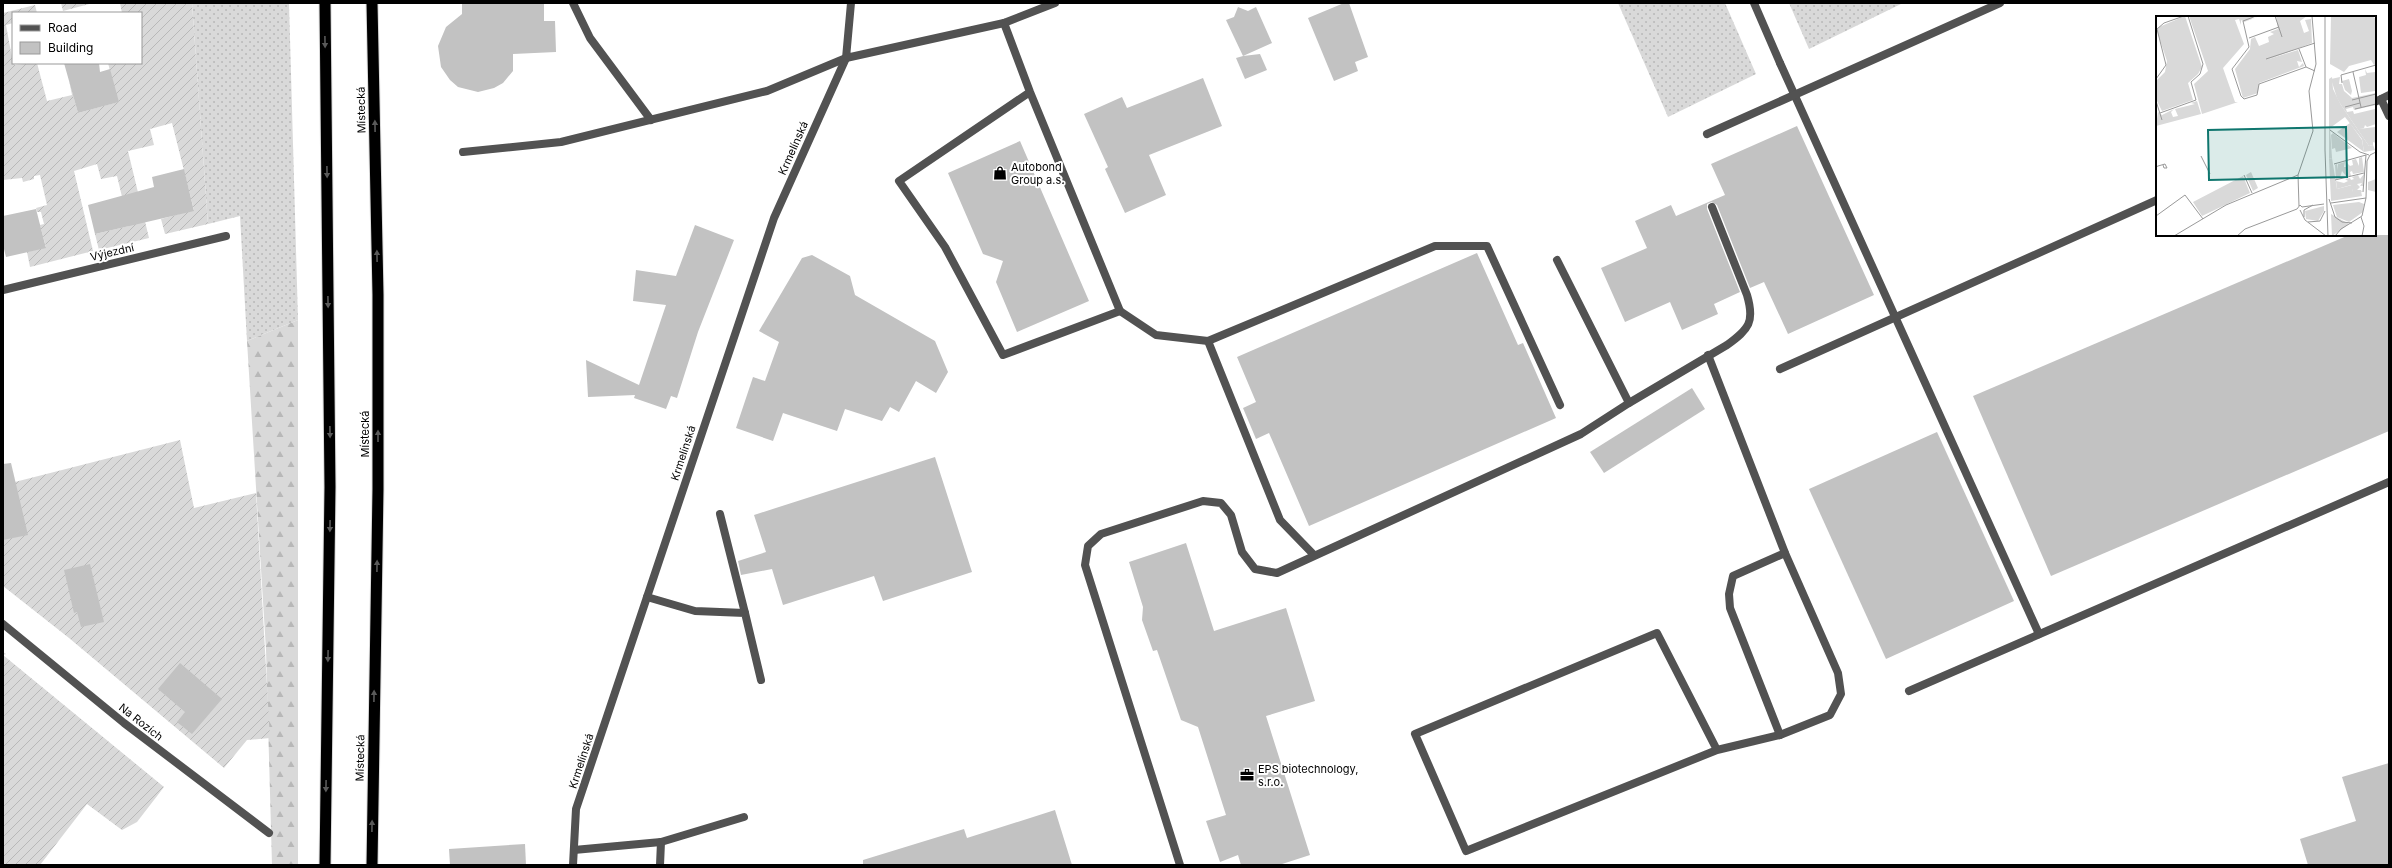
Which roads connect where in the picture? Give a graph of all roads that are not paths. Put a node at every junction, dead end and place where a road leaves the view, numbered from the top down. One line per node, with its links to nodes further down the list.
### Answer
1 (325, 3): 45 (highway, one-way to 45)
2 (372, 3): 46 (highway, Místecká, one-way to 2)
3 (573, 3): 14 (street)
4 (851, 3): 9 (street, Krmelínská)
5 (1055, 3): 8 (street)
6 (1754, 3): 11 (street)
7 (2000, 3): 11 (street)
8 (1004, 23): 9 (street); 10 (street)
9 (846, 58): 14 (street); 33 (street, Krmelínská)
10 (1030, 92): 22 (street); 22 (street)
11 (1794, 96): 15 (street); 23 (street)
12 (2382, 99): 13 (street)
13 (2389, 116)
14 (651, 120): 16 (street)
15 (1707, 134)
16 (463, 152)
17 (2156, 200): 23 (street)
18 (1712, 207): 25 (street)
19 (226, 236): 21 (street, Výjezdní)
20 (1557, 260): 27 (street)
21 (3, 290)
22 (1120, 311): 24 (street)
23 (1895, 318): 26 (street); 36 (street)
24 (1208, 341): 28 (street); 32 (street)
25 (1708, 355): 27 (street); 31 (street)
26 (1780, 369)
27 (1629, 403): 32 (street)
28 (1560, 405)
29 (2389, 482): 36 (street)
30 (720, 514): 34 (street)
31 (1786, 553): 39 (street); 39 (street)
32 (1314, 555): 49 (street)
33 (647, 597): 34 (street); 44 (street, Krmelínská)
34 (745, 613): 37 (street)
35 (3, 624): 42 (street, Na Rozích)
36 (2039, 634): 38 (street)
37 (761, 680)
38 (1909, 691)
39 (1780, 735): 40 (street)
40 (1717, 750): 40 (street)
41 (744, 817): 43 (street)
42 (269, 833)
43 (660, 842): 44 (street); 48 (street)
44 (574, 850): 47 (street, Krmelínská)
45 (325, 865)
46 (372, 865)
47 (573, 865)
48 (660, 865)
49 (1180, 865)

